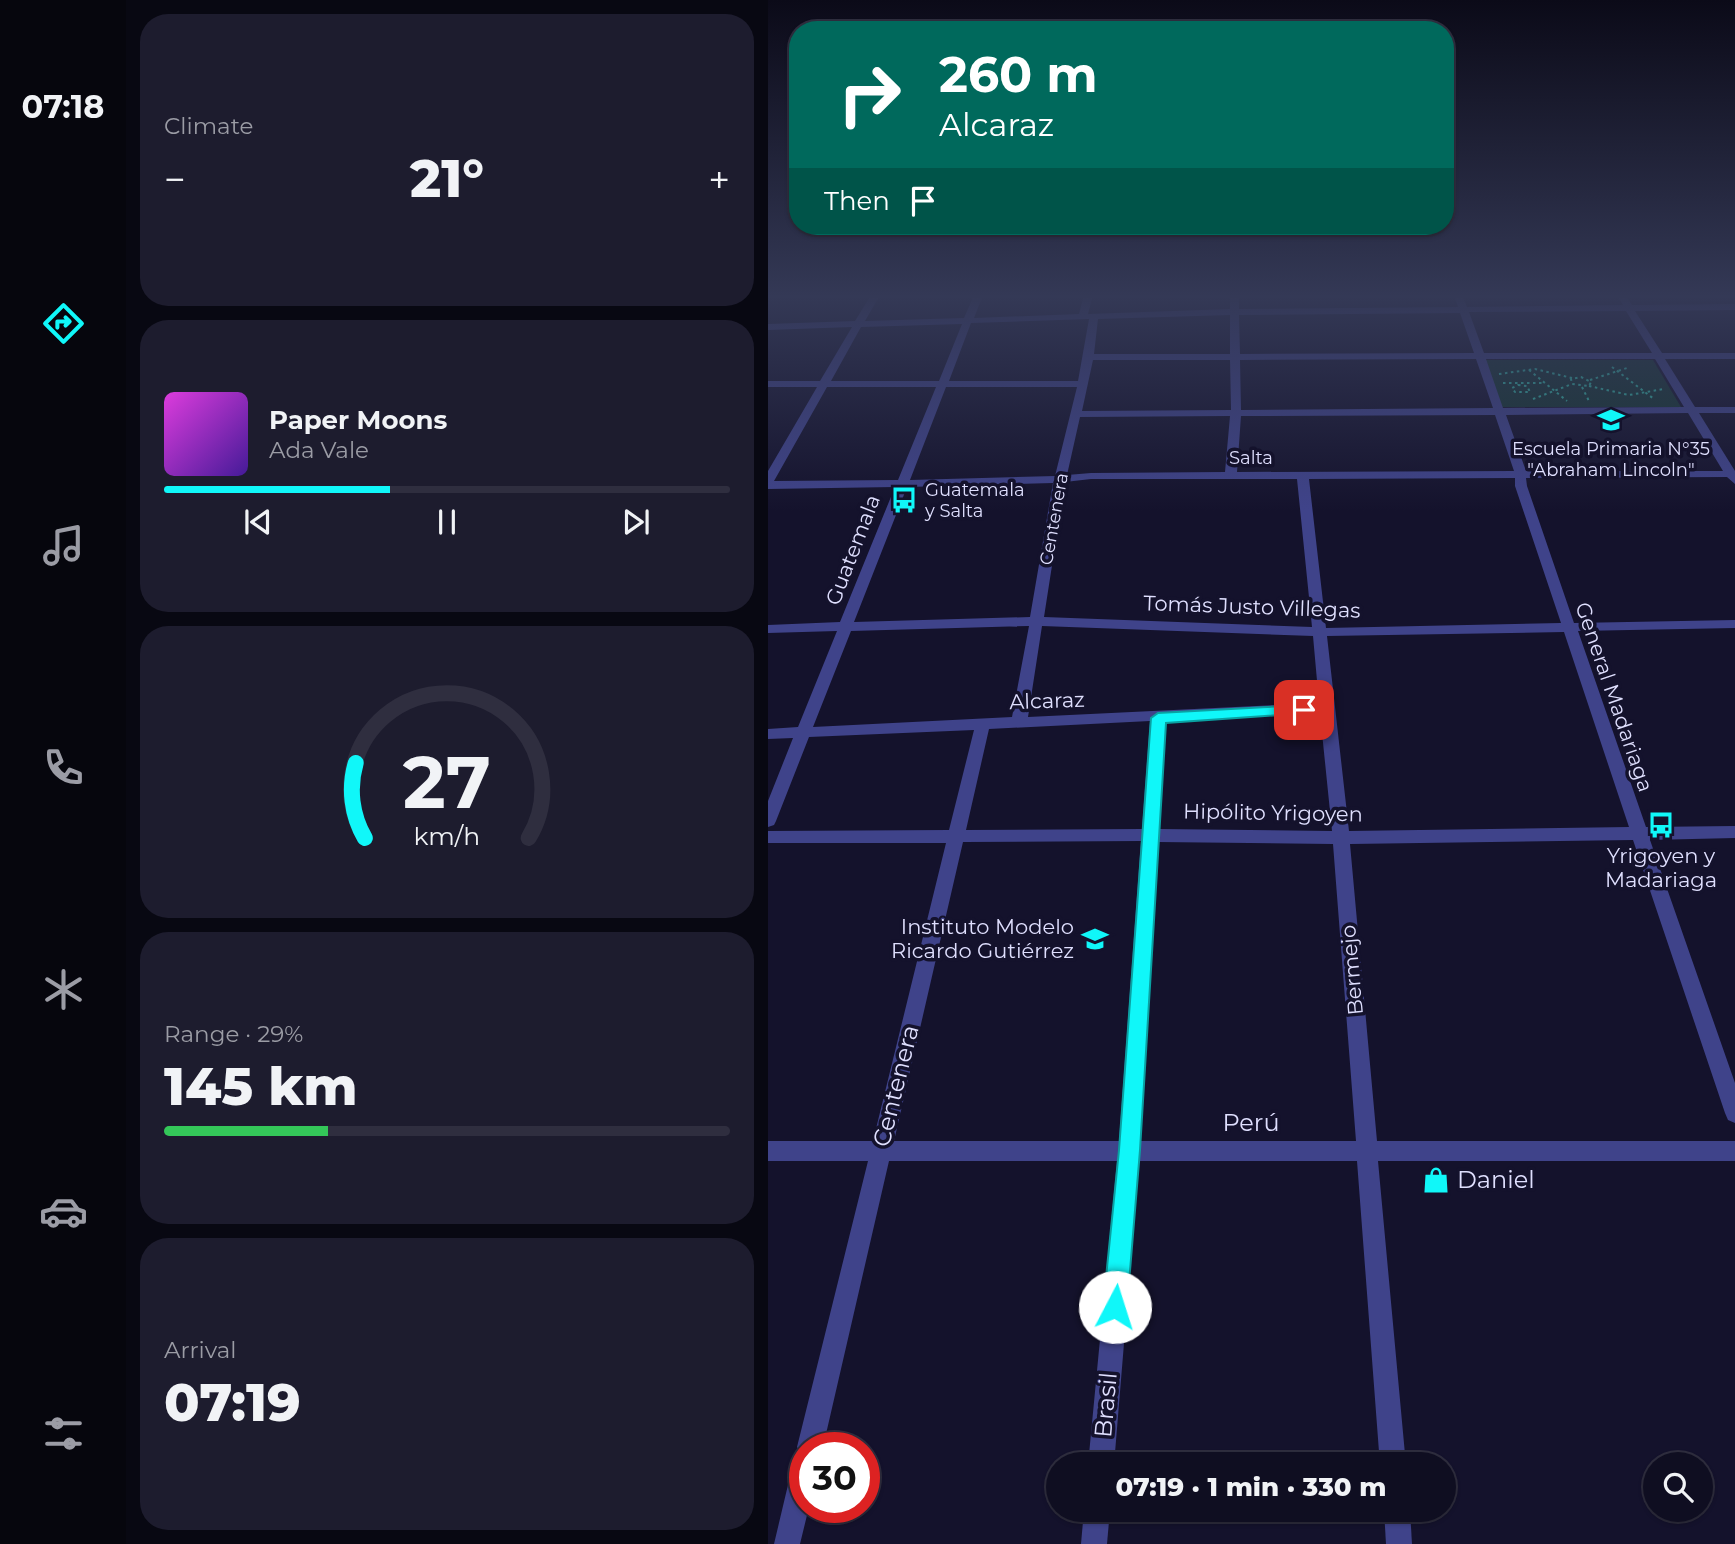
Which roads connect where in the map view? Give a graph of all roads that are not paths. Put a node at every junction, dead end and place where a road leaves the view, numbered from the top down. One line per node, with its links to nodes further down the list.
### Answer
1 (834, 367): 8 (street)
2 (950, 367): 9 (street, Guatemala)
3 (1087, 367): 10 (street, Centenera)
4 (1234, 367): 14 (street)
5 (1482, 367): 13 (street, General Madariaga)
6 (1665, 367): 12 (street)
7 (768, 384): 8 (street)
8 (824, 384): 9 (street); 21 (street)
9 (943, 384): 10 (street); 22 (street, Guatemala)
10 (1082, 384): 15 (street, Centenera)
11 (1735, 410): 12 (street)
12 (1692, 411): 13 (street); 19 (street)
13 (1499, 412): 14 (street); 18 (street, General Madariaga)
14 (1236, 413): 15 (street); 16 (street)
15 (1077, 414): 20 (street, Centenera)
16 (1231, 475): 17 (street, Salta); 20 (street, Salta)
17 (1303, 476): 18 (street, Salta); 28 (street, Bermejo)
18 (1520, 476): 19 (street, Salta); 25 (street, General Madariaga)
19 (1733, 476)
20 (1060, 480): 22 (street, Salta); 23 (street, Centenera)
21 (768, 483): 22 (street, Salta)
22 (903, 484): 26 (street, Guatemala)
23 (1037, 621): 26 (street, Tomás Justo Villegas); 28 (street, Tomás Justo Villegas); 31 (street, Centenera)
24 (1735, 624): 25 (street, Tomás Justo Villegas)
25 (1567, 626): 28 (street, Tomás Justo Villegas); 36 (street, General Madariaga)
26 (846, 627): 27 (street, Tomás Justo Villegas); 33 (street, Guatemala)
27 (768, 629)
28 (1322, 632): 29 (street, Bermejo)
29 (1328, 708): 30 (street, Alcaraz); 41 (street, Bermejo)
30 (1158, 718): 31 (street, Alcaraz); 38 (street, Brasil)
31 (1019, 723): 32 (street, Alcaraz)
32 (983, 724): 33 (street, Alcaraz); 40 (street, Centenera)
33 (804, 732): 34 (street, Alcaraz); 35 (street, Guatemala)
34 (768, 734)
35 (768, 821)
36 (1640, 832): 37 (street, Hipólito Yrigoyen); 41 (street, Hipólito Yrigoyen); 42 (street, General Madariaga)
37 (1735, 832)
38 (1149, 835): 40 (street, Hipólito Yrigoyen); 41 (street, Hipólito Yrigoyen); 45 (street, Brasil)
39 (768, 837): 40 (street, Hipólito Yrigoyen)
40 (956, 837): 44 (street, Centenera)
41 (1341, 838): 43 (street, Bermejo)
42 (1735, 1112)
43 (1368, 1149): 45 (street, Perú); 47 (street, Perú); 50 (street, Bermejo)
44 (880, 1150): 45 (street, Perú); 46 (street, Perú); 48 (street, Centenera)
45 (1129, 1150): 49 (street, Brasil)
46 (768, 1151)
47 (1735, 1151)
48 (814, 1432)
49 (1102, 1452)
50 (1392, 1452)
51 (1096, 1522): 55 (street)
52 (1398, 1522): 56 (street)
53 (792, 1523): 54 (street)
54 (787, 1544)
55 (1094, 1544)
56 (1399, 1544)

